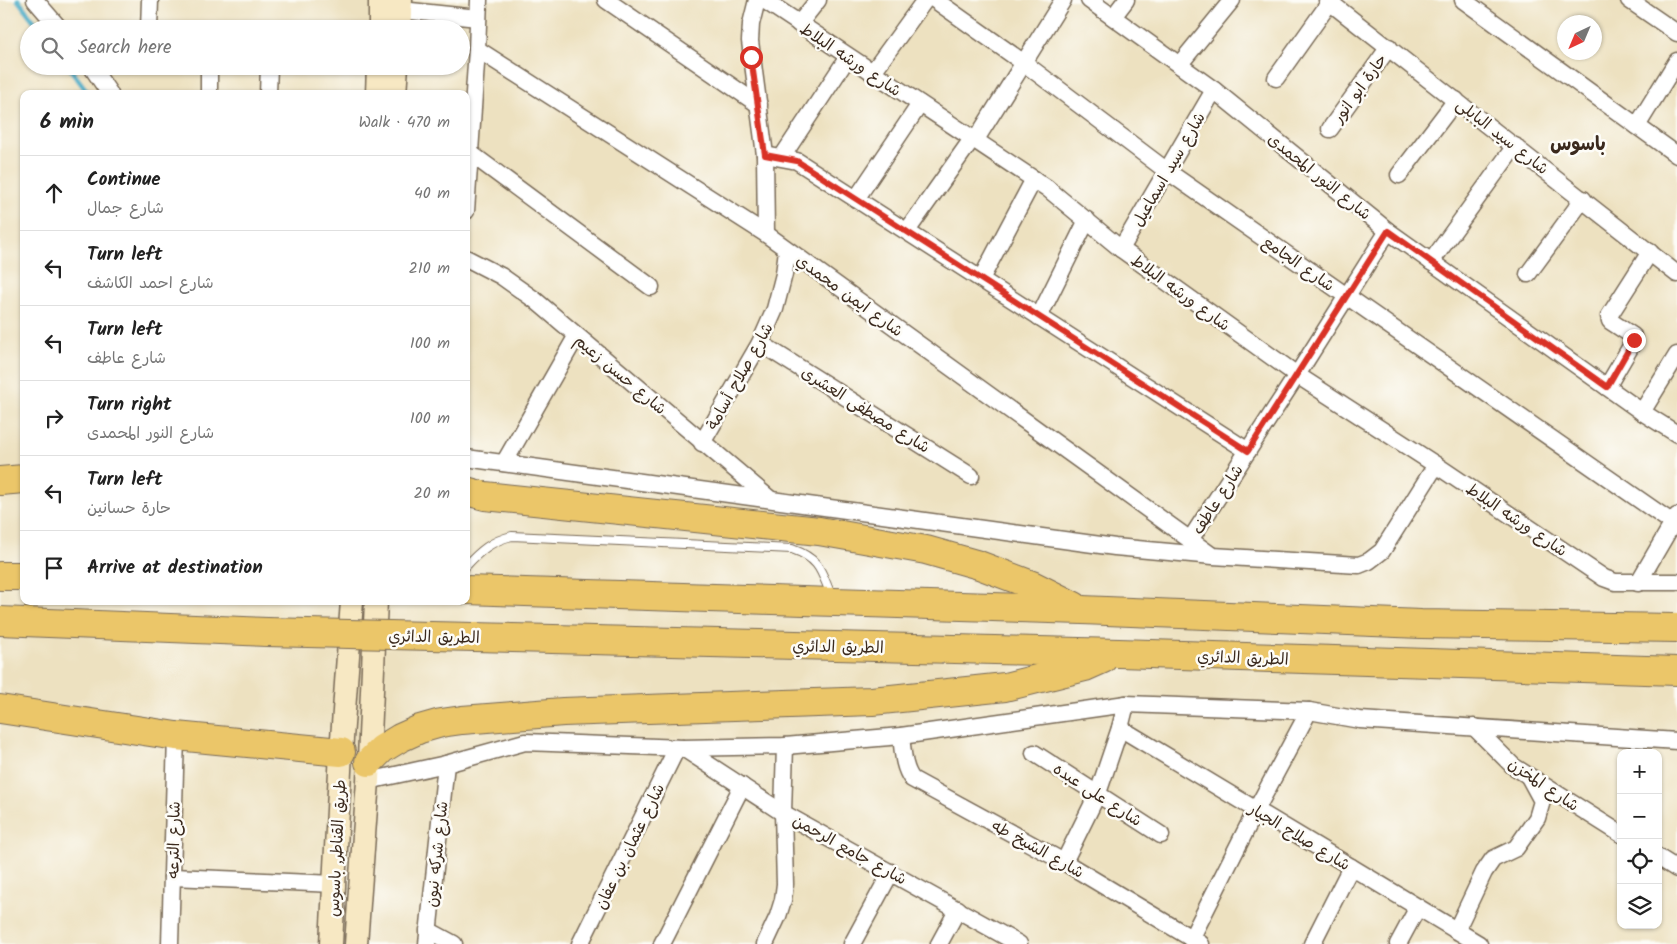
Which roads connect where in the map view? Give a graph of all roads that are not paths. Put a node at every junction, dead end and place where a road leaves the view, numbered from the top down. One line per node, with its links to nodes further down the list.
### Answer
1 (35, 0): 21 (street)
2 (150, 0): 22 (street)
3 (380, 0): 23 (main road)
4 (479, 0): 20 (street)
5 (606, 0): 47 (street)
6 (757, 0): 47 (street)
7 (764, 0): 24 (street, شارع ورشه البلاط)
8 (818, 0): 24 (street)
9 (925, 0): 32 (street)
10 (935, 0): 30 (street, شارع الجامع)
11 (1063, 0): 30 (street)
12 (1089, 0): 19 (street, شارع النور المحمدى)
13 (1126, 0): 19 (street)
14 (1232, 0): 31 (street)
15 (1463, 0): 48 (street)
16 (1629, 0): 25 (street)
17 (1329, 1): 26 (street, شارع سيد البابلى); 38 (street)
18 (400, 13): 20 (street)
19 (1112, 17): 31 (street, شارع النور المحمدى)
20 (478, 18): 27 (street)
21 (52, 20)
22 (149, 20)
23 (380, 20)
24 (799, 24): 28 (street, شارع ورشه البلاط)
25 (1677, 33)
26 (1389, 47): 45 (street, شارع سيد البابلى); 49 (street, حارة ابو انور)
27 (477, 49): 52 (street); 64 (street, شارع ايمن محمدي)
28 (848, 57): 32 (street, شارع ورشه البلاط); 55 (street)
29 (1677, 61): 48 (street)
30 (1024, 63): 50 (street); 56 (street, شارع الجامع)
31 (1179, 65): 44 (street, شارع النور المحمدى)
32 (872, 73): 46 (street, شارع ورشه البلاط)
33 (97, 75): 39 (street)
34 (209, 75): 40 (street)
35 (269, 75): 41 (street)
36 (378, 75): 42 (main road)
37 (396, 75): 43 (main road)
38 (1276, 78)
39 (107, 90)
40 (209, 90)
41 (268, 90)
42 (377, 90)
43 (395, 90)
44 (1214, 90): 56 (street, شارع سيد اسماعيل); 63 (street, شارع النور المحمدى)
45 (1456, 100): 51 (street, شارع سيد البابلى); 57 (street)
46 (920, 104): 50 (street, شارع ورشه البلاط); 59 (street)
47 (759, 105): 53 (street)
48 (1637, 126): 54 (street)
49 (1330, 129)
50 (974, 140): 58 (street, شارع ورشه البلاط); 62 (street)
51 (1515, 146): 60 (street, شارع سيد البابلى); 69 (street)
52 (470, 153): 73 (street)
53 (765, 155): 55 (street); 64 (street)
54 (1677, 155)
55 (782, 157): 59 (street)
56 (1167, 171): 65 (street, شارع سيد اسماعيل); 74 (street, شارع الجامع)
57 (1399, 175)
58 (1034, 180): 61 (street, شارع ورشه البلاط); 72 (street)
59 (856, 199): 62 (street)
60 (1583, 199): 67 (street, شارع سيد البابلى); 70 (street)
61 (1087, 220): 65 (street, شارع ورشه البلاط); 75 (street)
62 (906, 231): 72 (street)
63 (1388, 231): 69 (street, شارع النور المحمدى); 74 (street, شارع عاطف)
64 (766, 234): 66 (street, شارع ايمن محمدي)
65 (1121, 249): 79 (street, شارع ورشه البلاط)
66 (787, 250): 77 (street, شارع صلاح أسامة); 94 (street, شارع ايمن محمدي)
67 (1650, 252): 71 (street, شارع سيد البابلى); 80 (street)
68 (470, 260): 76 (street, شارع حسن زعيم)
69 (1431, 262): 80 (street, شارع النور المحمدى)
70 (1528, 274)
71 (1677, 274)
72 (981, 279): 75 (street)
73 (651, 287)
74 (1347, 296): 79 (street, شارع عاطف); 93 (street, شارع الجامع)
75 (1039, 317): 84 (street)
76 (576, 336): 83 (street, شارع حسن زعيم); 86 (street)
77 (760, 342): 83 (street, شارع صلاح أسامة); 88 (street, شارع مصطفى العشرى)
78 (1677, 355): 81 (street)
79 (1297, 375): 84 (street, شارع عاطف); 87 (street, شارع ورشه البلاط)
80 (1607, 387): 81 (street, شارع النور المحمدى)
81 (1642, 412): 82 (street, شارع النور المحمدى)
82 (1677, 434)
83 (702, 444): 92 (street, شارع حسن زعيم)
84 (1248, 451): 94 (street, شارع عاطف)
85 (470, 459): 86 (street)
86 (504, 463): 92 (street)
87 (1436, 465): 95 (street); 100 (street, شارع ورشه البلاط)
88 (971, 476)
89 (20, 479): 90 (highway)
90 (0, 481)
91 (470, 491): 105 (highway)
92 (770, 499): 95 (street)
93 (1676, 521): 100 (street)
94 (1190, 540): 95 (street, شارع ايمن محمدي)
95 (1213, 556)
96 (470, 562): 102 (lane)
97 (0, 576): 98 (highway)
98 (20, 576)
99 (1677, 582): 100 (street)
100 (1638, 583)
101 (470, 590): 102 (highway)
102 (833, 602): 105 (highway)
103 (352, 605): 120 (main road, طريق القناطر, باسوس)
104 (376, 605): 123 (main road, طريق القناطر, باسوس)
105 (1082, 610): 107 (highway)
106 (0, 621): 108 (highway, الطريق الدائري, bridge)
107 (1677, 628)
108 (1119, 653): 109 (highway, الطريق الدائري); 123 (highway)
109 (1677, 672)
110 (1126, 704): 112 (street); 114 (street); 116 (street)
111 (0, 709): 115 (highway)
112 (1309, 711): 113 (street); 127 (street)
113 (1474, 727): 117 (street); 124 (street, شارع المخزن)
114 (1120, 728): 126 (street); 127 (street, شارع صلاح الجيار)
115 (176, 736): 120 (highway); 136 (street, شارع الترعه)
116 (901, 736): 118 (street); 132 (street, شارع الشيخ طه)
117 (1677, 741)
118 (785, 746): 119 (street); 128 (street)
119 (680, 748): 122 (street); 125 (street, شارع جامع الرحمن); 147 (street, شارع عثمان بن عفان)
120 (341, 752): 137 (main road, طريق القناطر, باسوس)
121 (1034, 753): 126 (street, شارع على عبده)
122 (446, 764): 123 (street); 141 (street, شارع شركه نيون)
123 (368, 771): 145 (main road, طريق القناطر, باسوس)
124 (1529, 777): 129 (street, شارع المخزن); 140 (street)
125 (742, 786): 128 (street, شارع جامع الرحمن); 148 (street)
126 (1098, 793): 130 (street, شارع على عبده); 132 (street)
127 (1256, 810): 133 (street, شارع صلاح الجيار); 142 (street)
128 (783, 812): 135 (street, شارع جامع الرحمن); 149 (street)
129 (1617, 832)
130 (1161, 835)
131 (1662, 860): 134 (street)
132 (1064, 862): 142 (street, شارع الشيخ طه)
133 (1351, 867): 138 (street, شارع صلاح الجيار); 153 (street)
134 (1677, 869)
135 (891, 872): 139 (street, شارع جامع الرحمن); 150 (street)
136 (172, 878): 137 (street); 143 (street, شارع الترعه)
137 (335, 884): 144 (main road, طريق القناطر, باسوس)
138 (1418, 907): 140 (street, شارع صلاح الجيار); 154 (street)
139 (958, 909): 151 (street); 152 (street, شارع جامع الرحمن)
140 (1456, 931): 155 (street, شارع صلاح الجيار)
141 (427, 937): 146 (street)
142 (1196, 941)
143 (170, 944)
144 (331, 944)
145 (356, 944)
146 (454, 944)
147 (580, 944)
148 (662, 944)
149 (765, 944)
150 (852, 944)
151 (939, 944)
152 (1019, 944)
153 (1312, 944)
154 (1398, 944)
155 (1479, 944)

